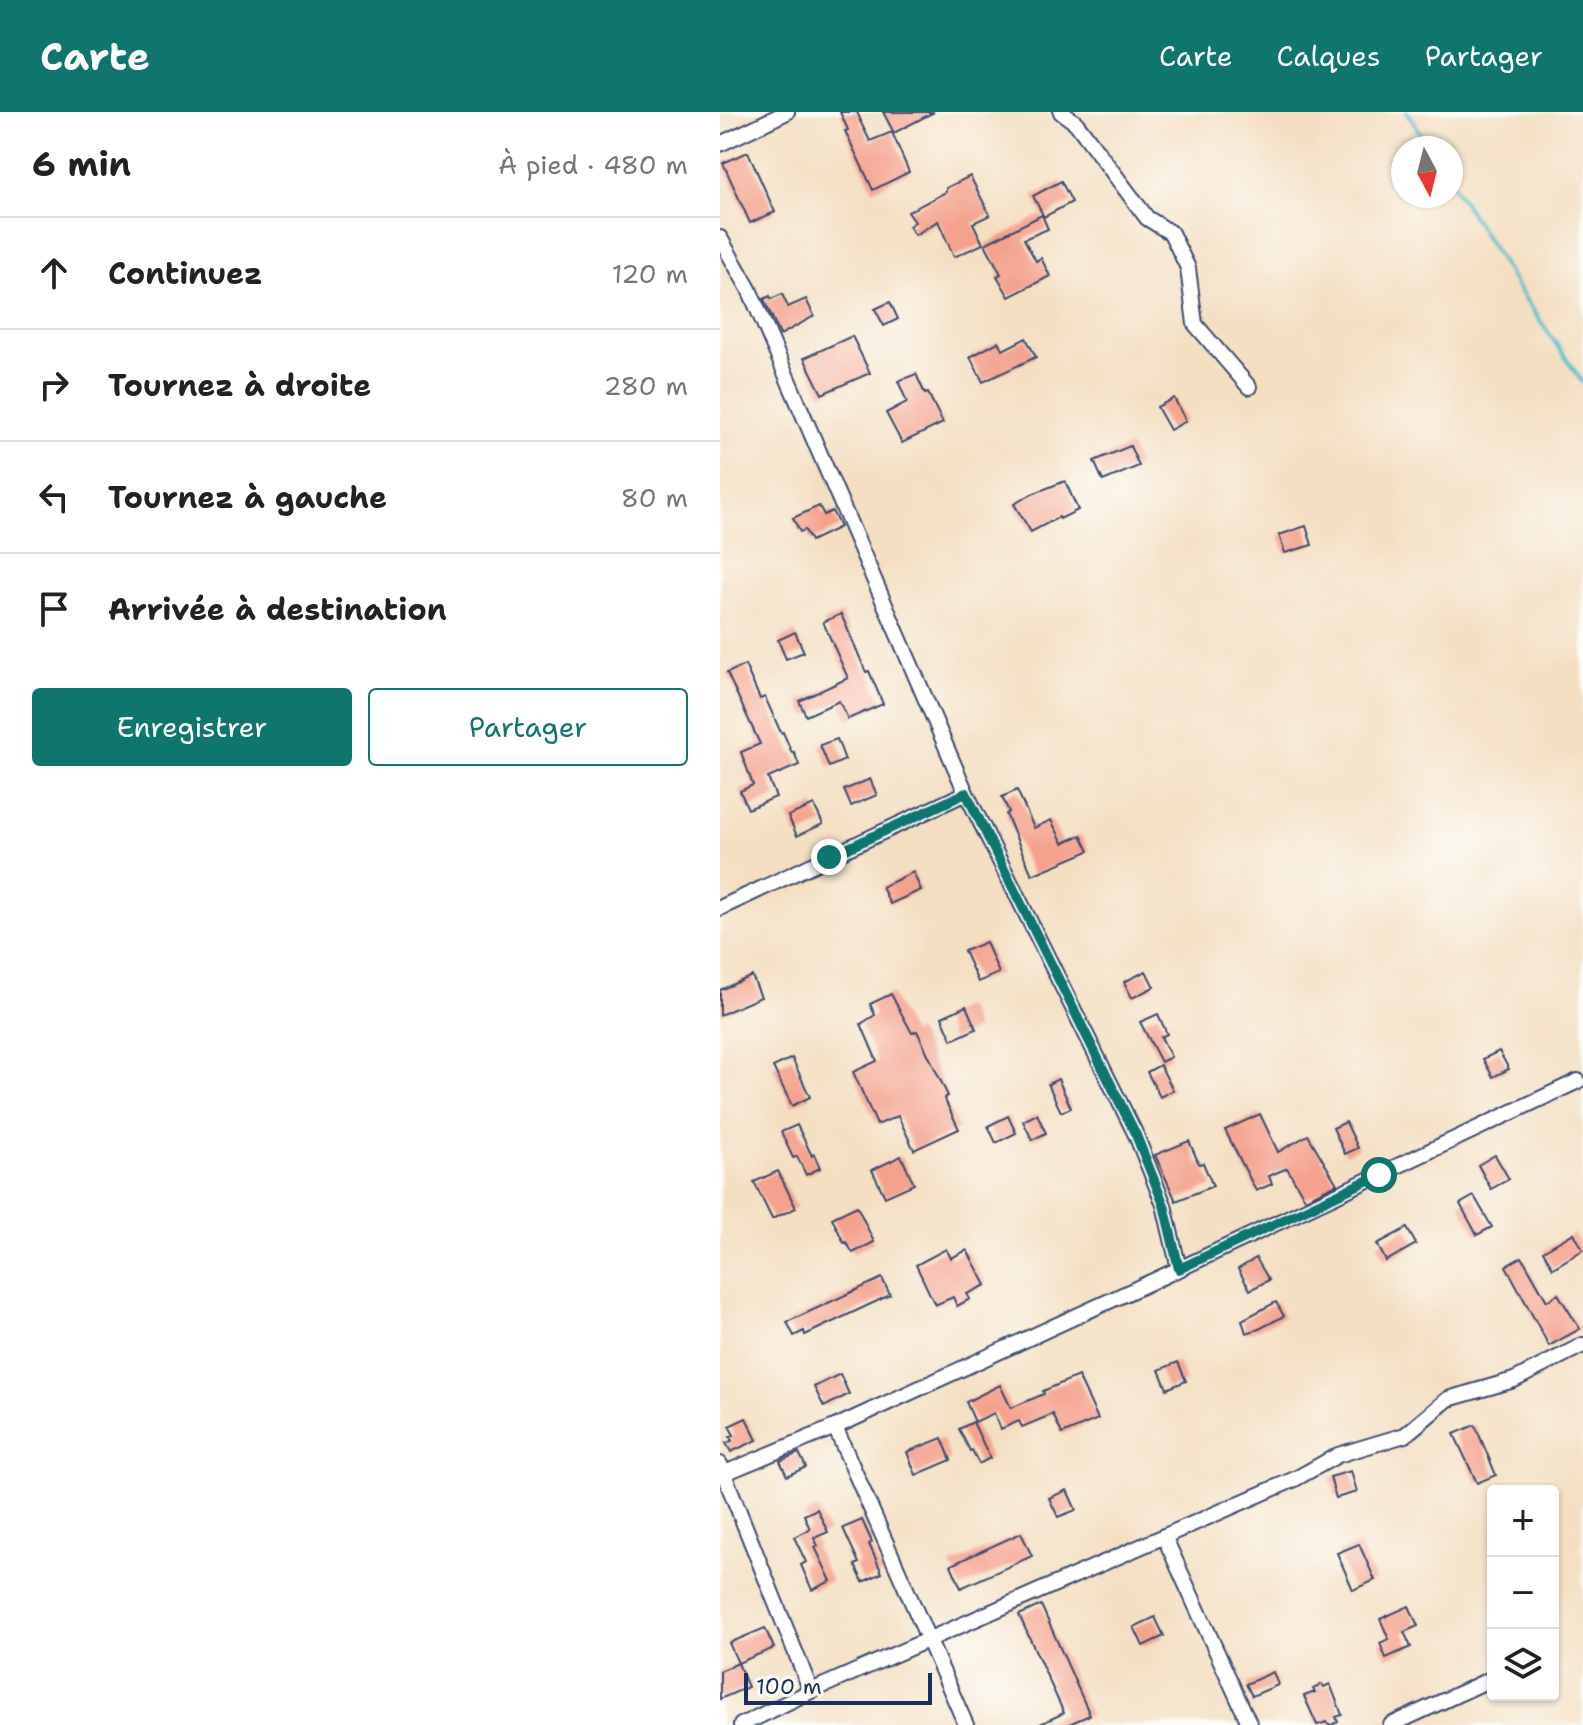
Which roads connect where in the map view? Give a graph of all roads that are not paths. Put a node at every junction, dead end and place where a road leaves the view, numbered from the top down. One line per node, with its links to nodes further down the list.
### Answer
1 (787, 112): 3 (street)
2 (1061, 112): 5 (street)
3 (720, 144)
4 (720, 238): 6 (street)
5 (1249, 387)
6 (966, 793): 7 (street); 9 (street)
7 (720, 908)
8 (1578, 1081): 9 (street)
9 (1179, 1269): 11 (street)
10 (1583, 1345): 13 (street)
11 (835, 1427): 12 (street); 14 (street)
12 (721, 1471): 16 (street)
13 (1164, 1536): 14 (street); 19 (street)
14 (929, 1639): 16 (street); 18 (street)
15 (1487, 1681): 20 (street)
16 (811, 1691): 17 (street)
17 (741, 1725)
18 (966, 1725)
19 (1250, 1725)
20 (1391, 1725)

